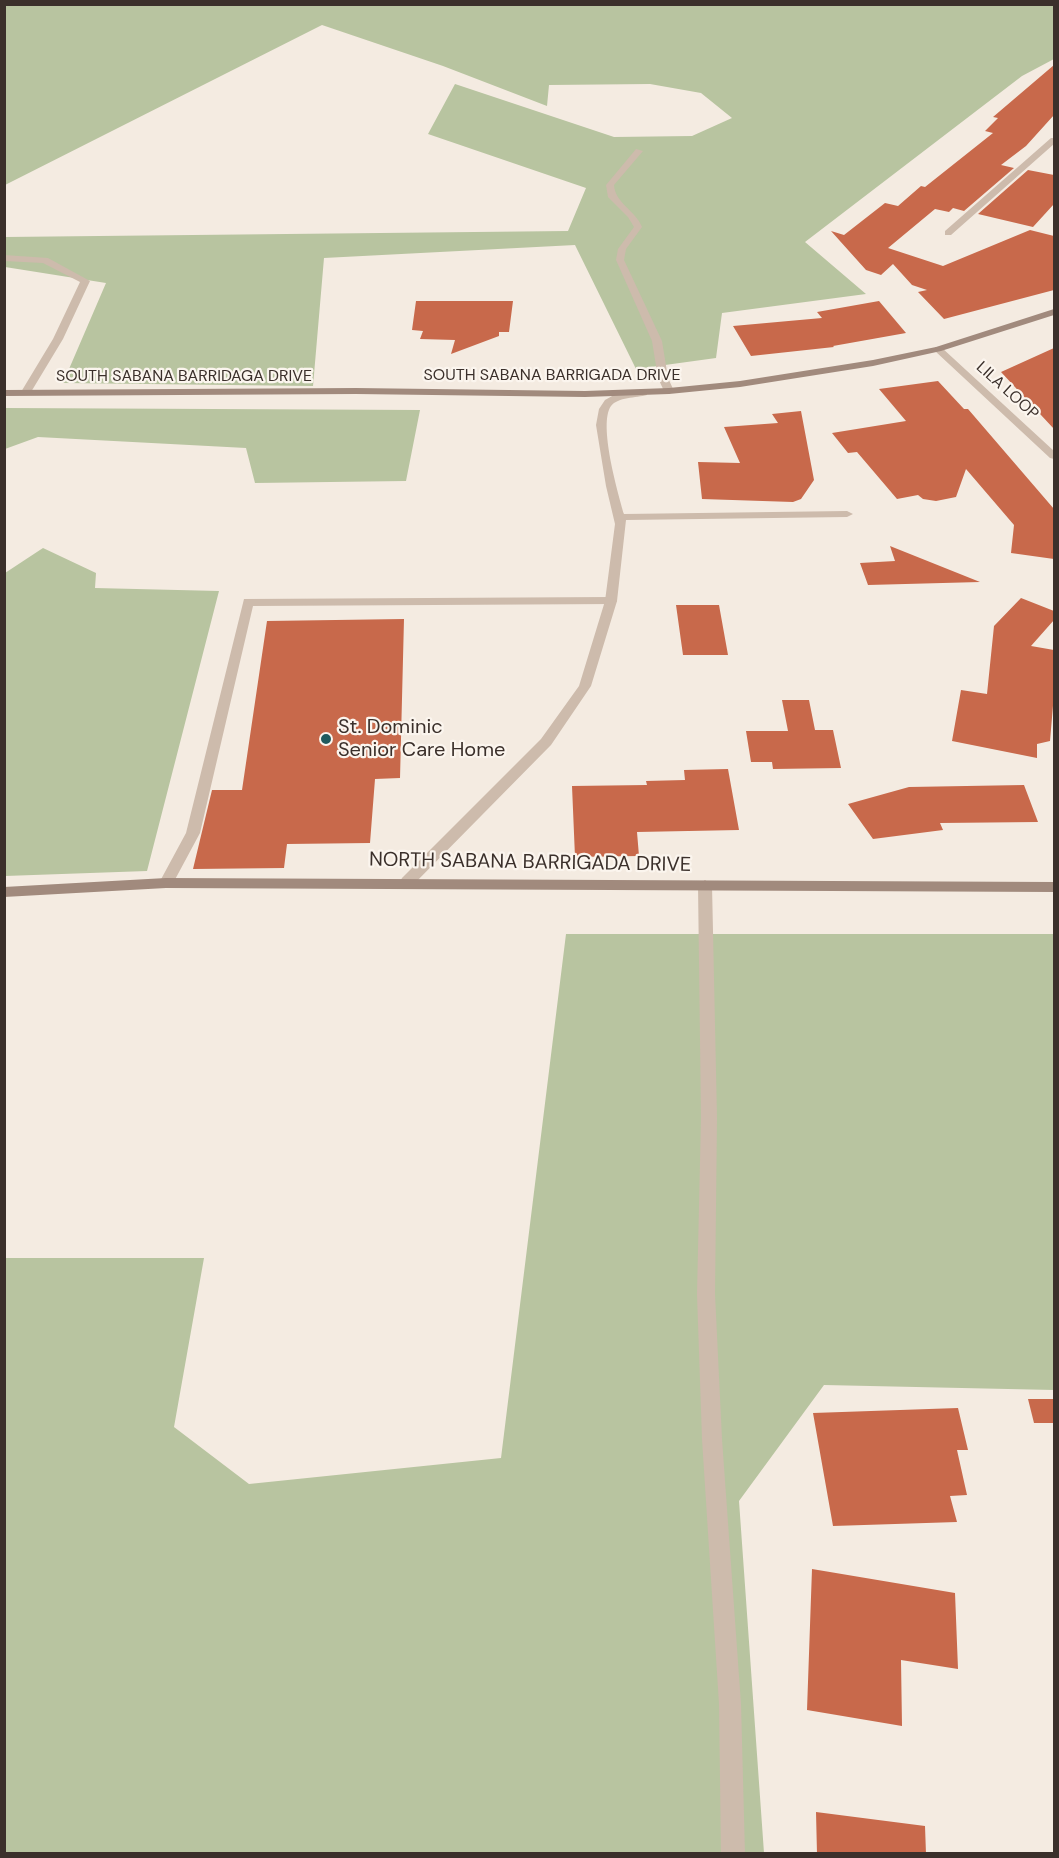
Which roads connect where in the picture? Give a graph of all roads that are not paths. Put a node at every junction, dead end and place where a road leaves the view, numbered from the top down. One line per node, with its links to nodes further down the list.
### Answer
1 (1054, 140): 2 (street)
2 (1044, 149): 4 (street); 5 (street)
3 (639, 151): 11 (street)
4 (1054, 152)
5 (948, 233)
6 (4, 258): 9 (street)
7 (1054, 312): 8 (main road, SOUTH SABANA BARRIGADA DRIVE)
8 (938, 349): 11 (main road, SOUTH SABANA BARRIGADA DRIVE); 14 (street, LILA LOOP)
9 (26, 392): 10 (main road, SOUTH SABANA BARRIDAGA DRIVE); 12 (main road, SOUTH SABANA BARRIDAGA DRIVE)
10 (365, 392): 13 (main road, SOUTH SABANA BARRIGADA DRIVE)
11 (669, 392): 13 (main road, SOUTH SABANA BARRIGADA DRIVE)
12 (4, 393)
13 (643, 393): 17 (street)
14 (1049, 444): 15 (street, LILA LOOP)
15 (1054, 456)
16 (847, 514): 17 (street)
17 (619, 517): 18 (street)
18 (611, 601): 19 (street); 20 (street)
19 (407, 882): 20 (main road, NORTH SABANA BARRIGADA DRIVE); 21 (main road, NORTH SABANA BARRIGADA DRIVE)
20 (166, 883): 23 (main road, NORTH SABANA BARRIGADA DRIVE)
21 (705, 885): 22 (main road, NORTH SABANA BARRIGADA DRIVE); 24 (street)
22 (1054, 888)
23 (4, 892)
24 (733, 1854)

